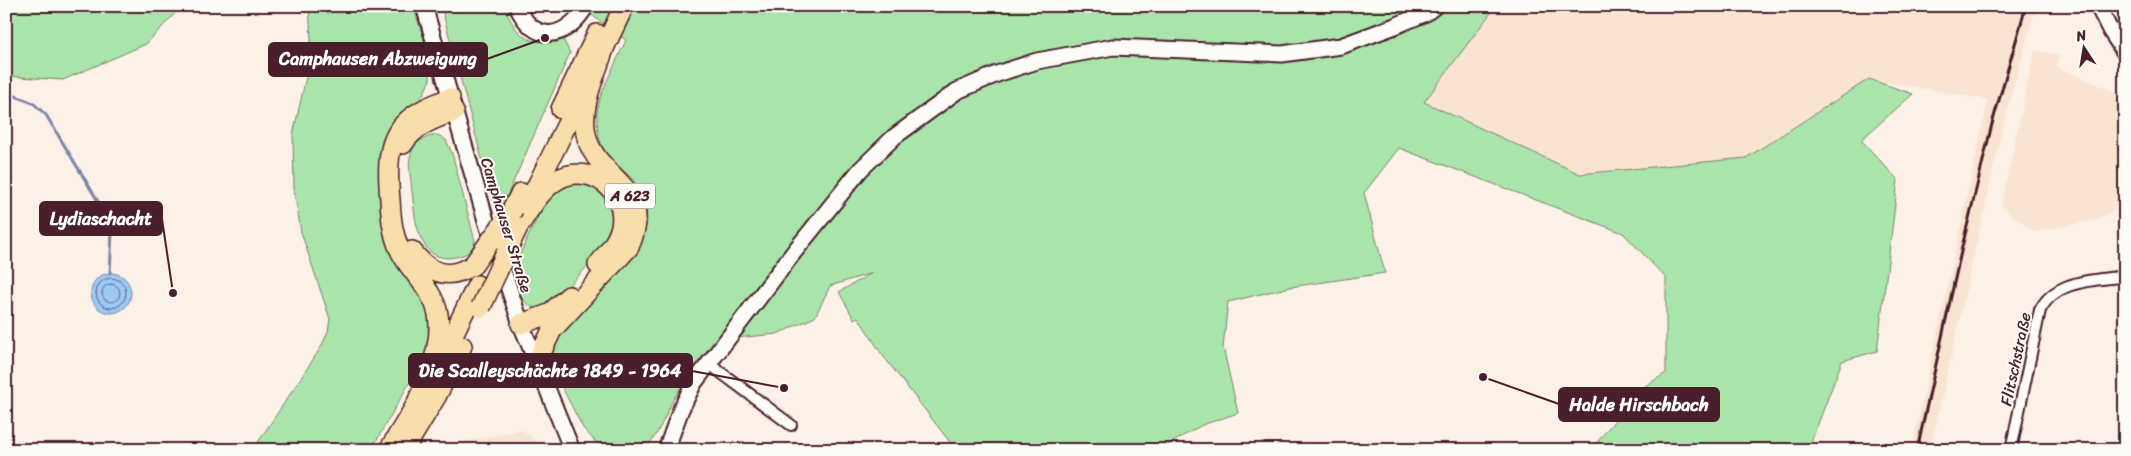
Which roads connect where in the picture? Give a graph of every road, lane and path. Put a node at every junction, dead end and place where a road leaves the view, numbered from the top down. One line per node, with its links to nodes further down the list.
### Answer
1 (424, 6): 10 (street, Camphauser Straße)
2 (517, 6): 3 (street)
3 (586, 6)
4 (610, 6): 11 (highway, A 623)
5 (624, 6): 8 (highway, A 623)
6 (1435, 6): 15 (street)
7 (2098, 6): 9 (street)
8 (604, 49): 11 (highway, A 623); 14 (highway, A 623)
9 (2125, 53)
10 (452, 105): 11 (highway, bridge); 13 (street, Camphauser Straße); 17 (highway)
11 (516, 209): 13 (highway); 17 (highway, A 623, bridge); 20 (highway, A 623, bridge)
12 (2125, 276): 23 (street, Flitschstraße)
13 (523, 329): 14 (highway); 16 (street, Camphauser Straße)
14 (552, 330): 16 (highway)
15 (708, 363): 18 (street); 22 (street)
16 (539, 371): 21 (street, Camphauser Straße)
17 (416, 405): 19 (highway, A 623)
18 (791, 425)
19 (389, 450)
20 (404, 450)
21 (572, 450)
22 (666, 450)
23 (2011, 450)

